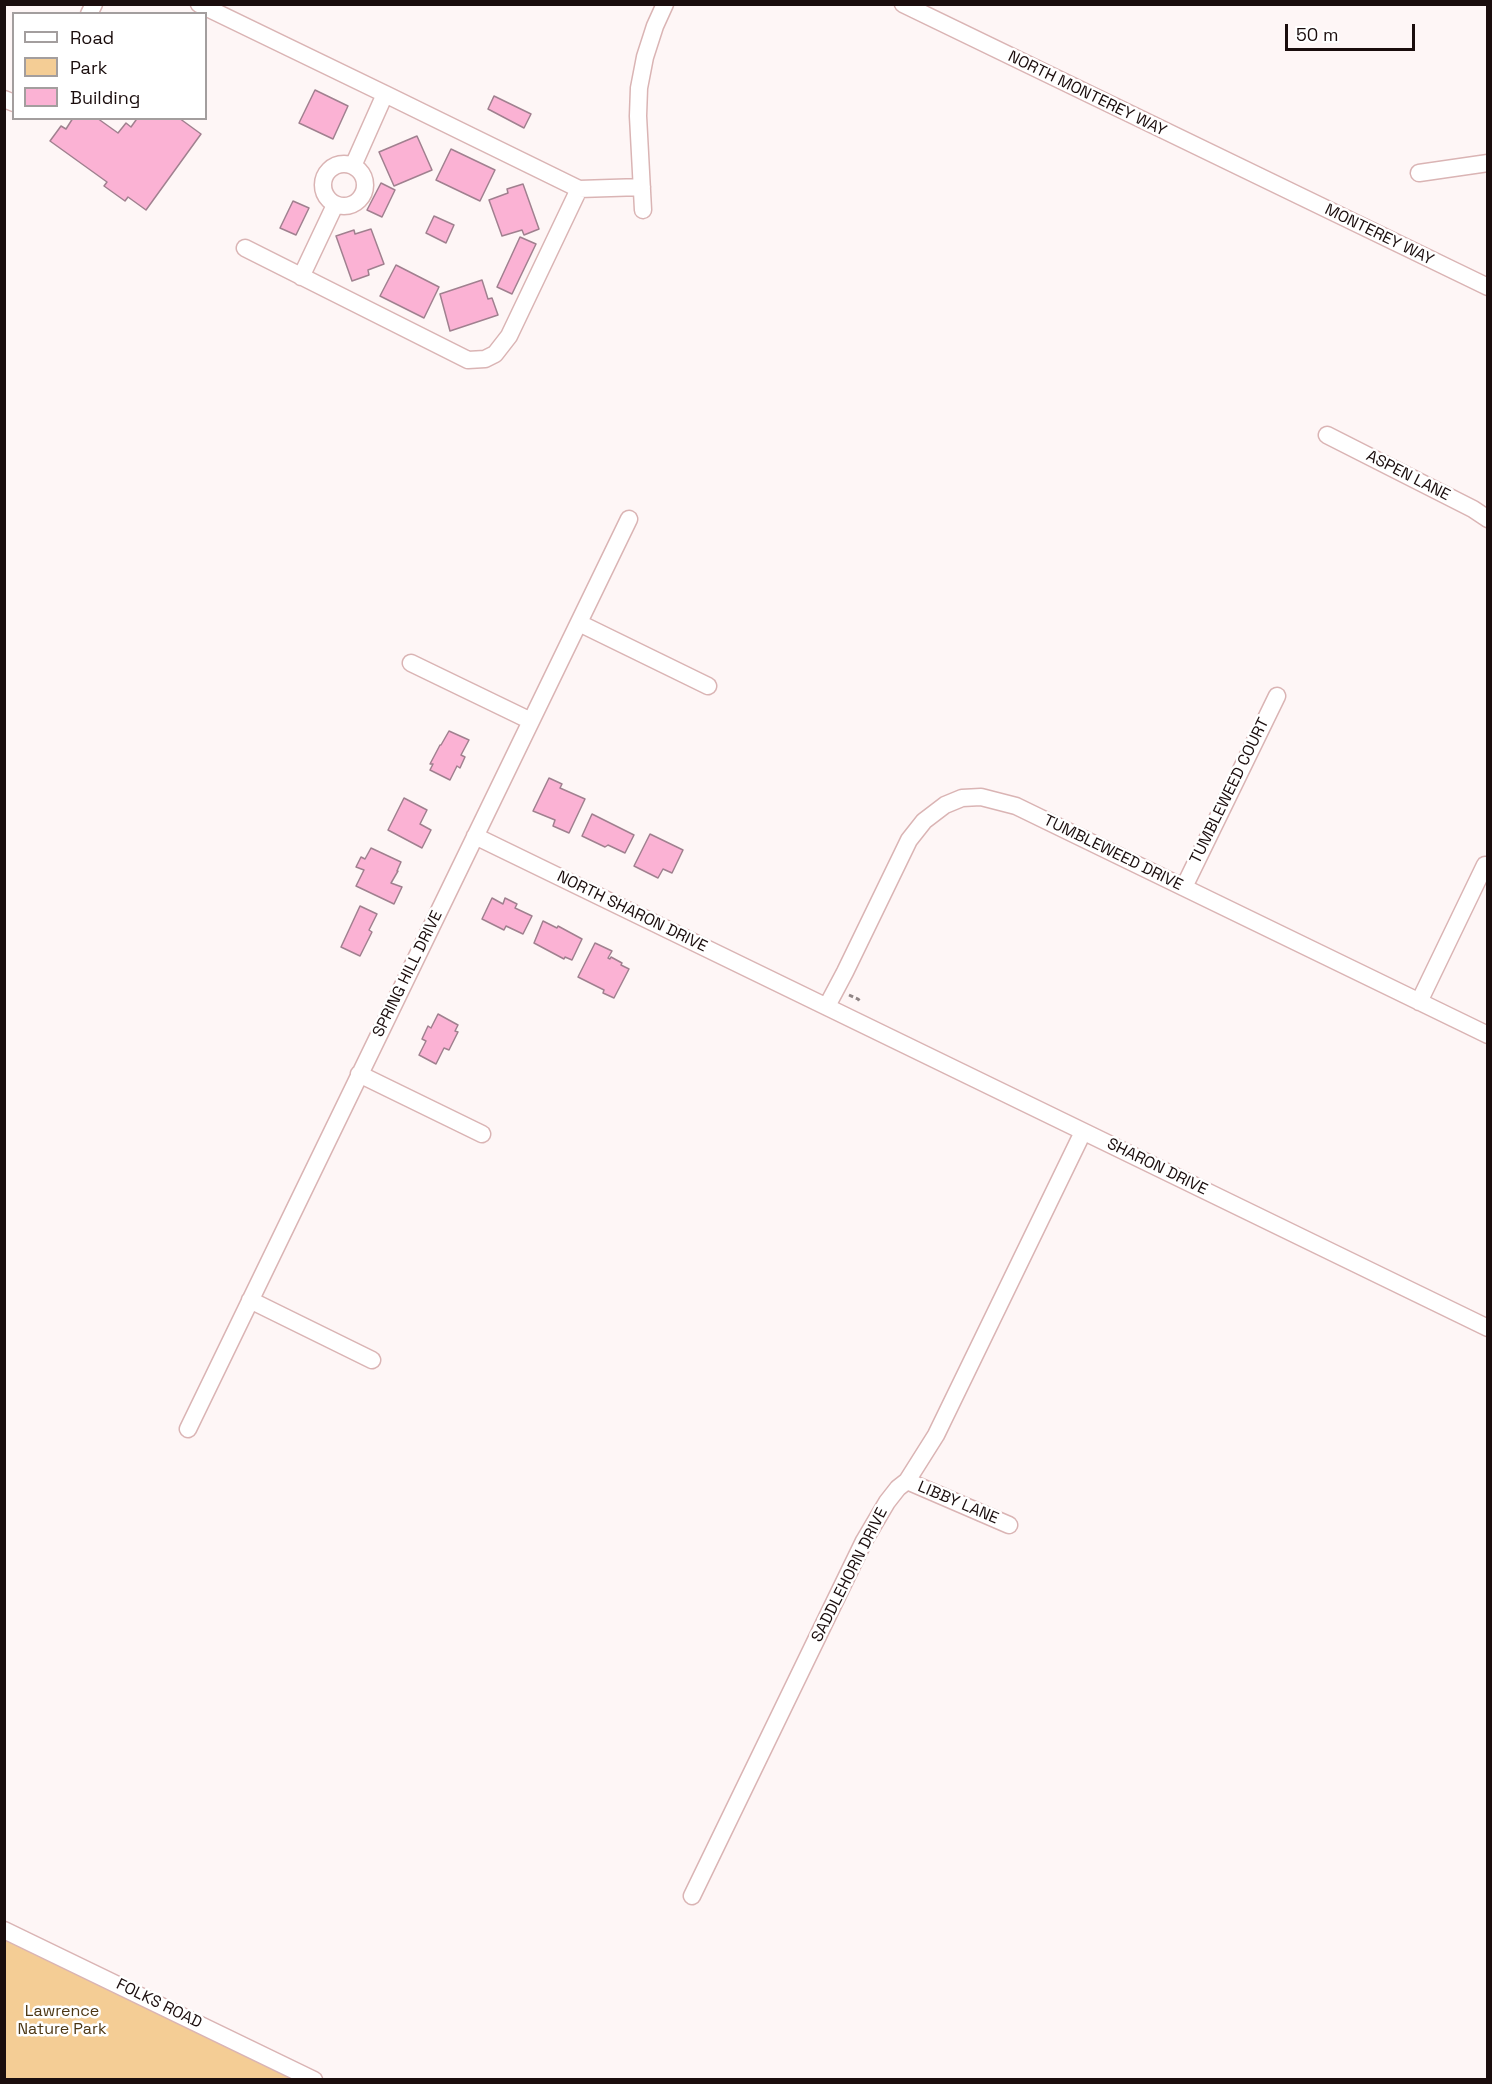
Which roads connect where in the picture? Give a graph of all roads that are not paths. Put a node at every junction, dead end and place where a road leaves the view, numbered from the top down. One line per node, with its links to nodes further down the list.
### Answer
1 (200, 4): 4 (street)
2 (665, 4): 9 (street)
3 (903, 4): 8 (street, NORTH MONTEREY WAY)
4 (385, 94): 6 (street); 10 (street)
5 (1488, 163): 7 (street)
6 (352, 166): 11 (street); 11 (street)
7 (1419, 172)
8 (1270, 183): 15 (street, MONTEREY WAY)
9 (642, 187): 10 (street); 12 (street)
10 (579, 189): 14 (street)
11 (335, 205): 14 (street)
12 (643, 210)
13 (244, 248): 14 (street)
14 (301, 277)
15 (1488, 287)
16 (1327, 435): 18 (street, ASPEN LANE)
17 (629, 519): 19 (street, SPRING HILL DRIVE)
18 (1488, 519)
19 (579, 623): 21 (street); 23 (street, SPRING HILL DRIVE)
20 (411, 663): 23 (street)
21 (708, 686)
22 (1277, 696): 26 (street, TUMBLEWEED COURT)
23 (531, 721): 24 (street, SPRING HILL DRIVE)
24 (475, 836): 28 (street, NORTH SHARON DRIVE); 30 (street, SPRING HILL DRIVE)
25 (1485, 865): 27 (street)
26 (1184, 887): 27 (street, TUMBLEWEED DRIVE); 28 (street, TUMBLEWEED DRIVE)
27 (1419, 1002): 29 (street, TUMBLEWEED DRIVE)
28 (827, 1006): 31 (street, SHARON DRIVE)
29 (1488, 1035)
30 (360, 1074): 32 (street); 33 (street, SPRING HILL DRIVE)
31 (1083, 1132): 34 (street, SHARON DRIVE); 37 (street, SADDLEHORN DRIVE)
32 (482, 1134)
33 (250, 1300): 35 (street); 36 (street, SPRING HILL DRIVE)
34 (1488, 1328)
35 (372, 1360)
36 (188, 1429)
37 (907, 1481): 38 (street, LIBBY LANE); 39 (street, SADDLEHORN DRIVE)
38 (1009, 1526)
39 (692, 1896)
40 (4, 1930): 41 (street, FOLKS ROAD)
41 (314, 2079)

